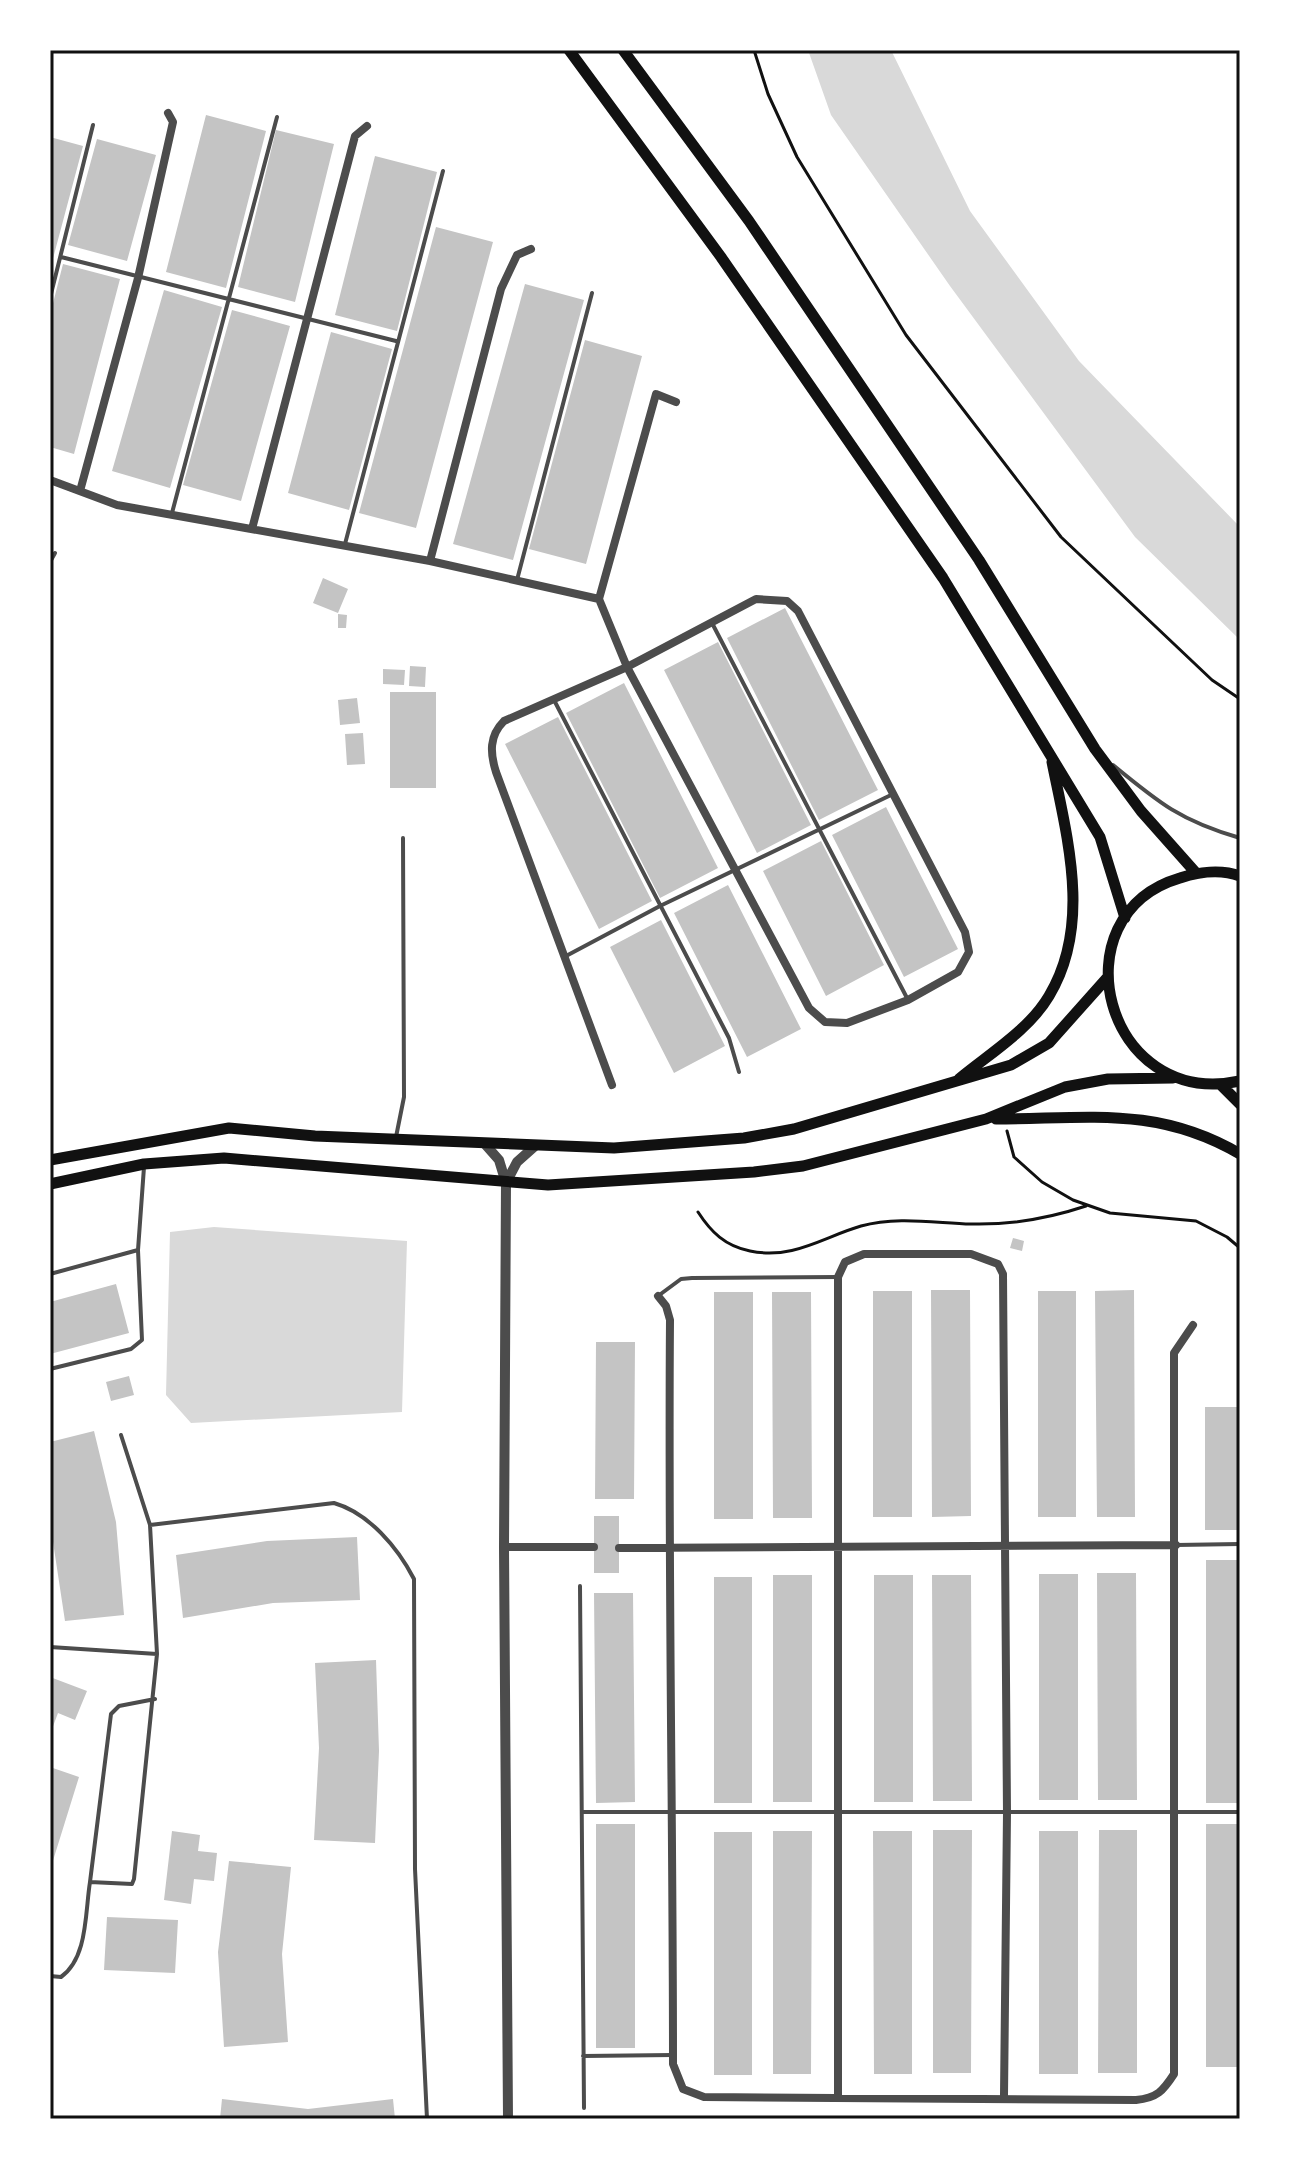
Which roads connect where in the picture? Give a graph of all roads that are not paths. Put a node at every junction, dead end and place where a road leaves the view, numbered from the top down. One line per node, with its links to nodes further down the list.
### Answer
1 (569, 50): 31 (main road)
2 (623, 50): 30 (main road)
3 (168, 113): 10 (street)
4 (277, 117): 13 (lane)
5 (93, 125): 9 (lane)
6 (367, 126): 14 (street)
7 (443, 171): 15 (lane)
8 (531, 249): 23 (street)
9 (61, 257): 10 (lane); 12 (lane)
10 (138, 278): 13 (lane); 18 (street)
11 (592, 293): 25 (lane)
12 (50, 298)
13 (229, 298): 14 (lane); 19 (lane)
14 (308, 321): 15 (lane); 20 (street)
15 (396, 341): 21 (lane)
16 (676, 402): 26 (street)
17 (50, 480): 18 (street)
18 (80, 491): 19 (street)
19 (172, 513): 20 (street)
20 (252, 529): 21 (street)
21 (345, 545): 23 (street)
22 (55, 553): 24 (lane)
23 (430, 561): 25 (street)
24 (50, 562)
25 (517, 580): 26 (street)
26 (599, 599): 28 (street)
27 (711, 620): 28 (street); 32 (street); 33 (lane)
28 (627, 667): 29 (street); 36 (street)
29 (554, 700): 39 (lane); 41 (street)
30 (1098, 753): 35 (lane); 37 (main road)
31 (1050, 755): 40 (main road); 47 (main road)
32 (893, 794): 33 (lane); 43 (street)
33 (818, 832): 36 (lane); 43 (lane)
34 (403, 838): 52 (lane)
35 (1240, 838)
36 (736, 872): 39 (lane); 43 (street)
37 (1196, 873): 38 (main road); 40 (main road)
38 (1240, 876)
39 (660, 906): 41 (lane); 44 (lane)
40 (1125, 918): 42 (main road)
41 (566, 956): 48 (street)
42 (1107, 978): 45 (main road); 47 (main road)
43 (908, 1000)
44 (739, 1072)
45 (1173, 1078): 49 (main road); 51 (main road)
46 (1240, 1081): 49 (main road)
47 (956, 1082): 54 (main road)
48 (612, 1085)
49 (1221, 1085): 50 (main road)
50 (1240, 1104)
51 (986, 1119): 55 (main road); 58 (main road)
52 (395, 1139): 53 (main road); 56 (main road)
53 (484, 1143): 54 (main road); 58 (street)
54 (535, 1146): 58 (street)
55 (1240, 1154)
56 (50, 1160)
57 (144, 1164): 58 (main road); 59 (main road); 60 (lane)
58 (506, 1183): 72 (street)
59 (50, 1184)
60 (138, 1250): 61 (lane); 65 (lane)
61 (50, 1274)
62 (838, 1277): 63 (lane); 69 (street); 70 (street)
63 (658, 1296): 75 (street)
64 (1193, 1325): 71 (street)
65 (50, 1369)
66 (121, 1435): 67 (lane)
67 (150, 1525): 78 (lane); 93 (lane)
68 (1240, 1544): 71 (lane)
69 (837, 1545): 70 (street); 75 (street); 82 (street)
70 (1003, 1545): 71 (street); 85 (street)
71 (1176, 1545): 80 (street)
72 (504, 1547): 73 (street); 94 (street)
73 (594, 1547)
74 (619, 1548): 75 (street)
75 (668, 1548): 84 (street)
76 (580, 1586): 81 (lane)
77 (50, 1647): 78 (lane)
78 (157, 1654): 79 (lane)
79 (155, 1699): 86 (lane); 86 (lane)
80 (1177, 1811): 83 (lane); 85 (lane); 90 (street)
81 (582, 1812): 84 (lane); 89 (lane)
82 (840, 1812): 84 (lane); 85 (lane); 91 (street)
83 (1240, 1812)
84 (673, 1813): 88 (street)
85 (1007, 1813): 90 (street)
86 (90, 1882): 87 (lane)
87 (50, 1976)
88 (673, 2055): 89 (lane); 91 (street)
89 (583, 2056): 92 (lane)
90 (1004, 2096): 91 (street)
91 (838, 2097)
92 (584, 2108)
93 (427, 2119)
94 (508, 2119)

